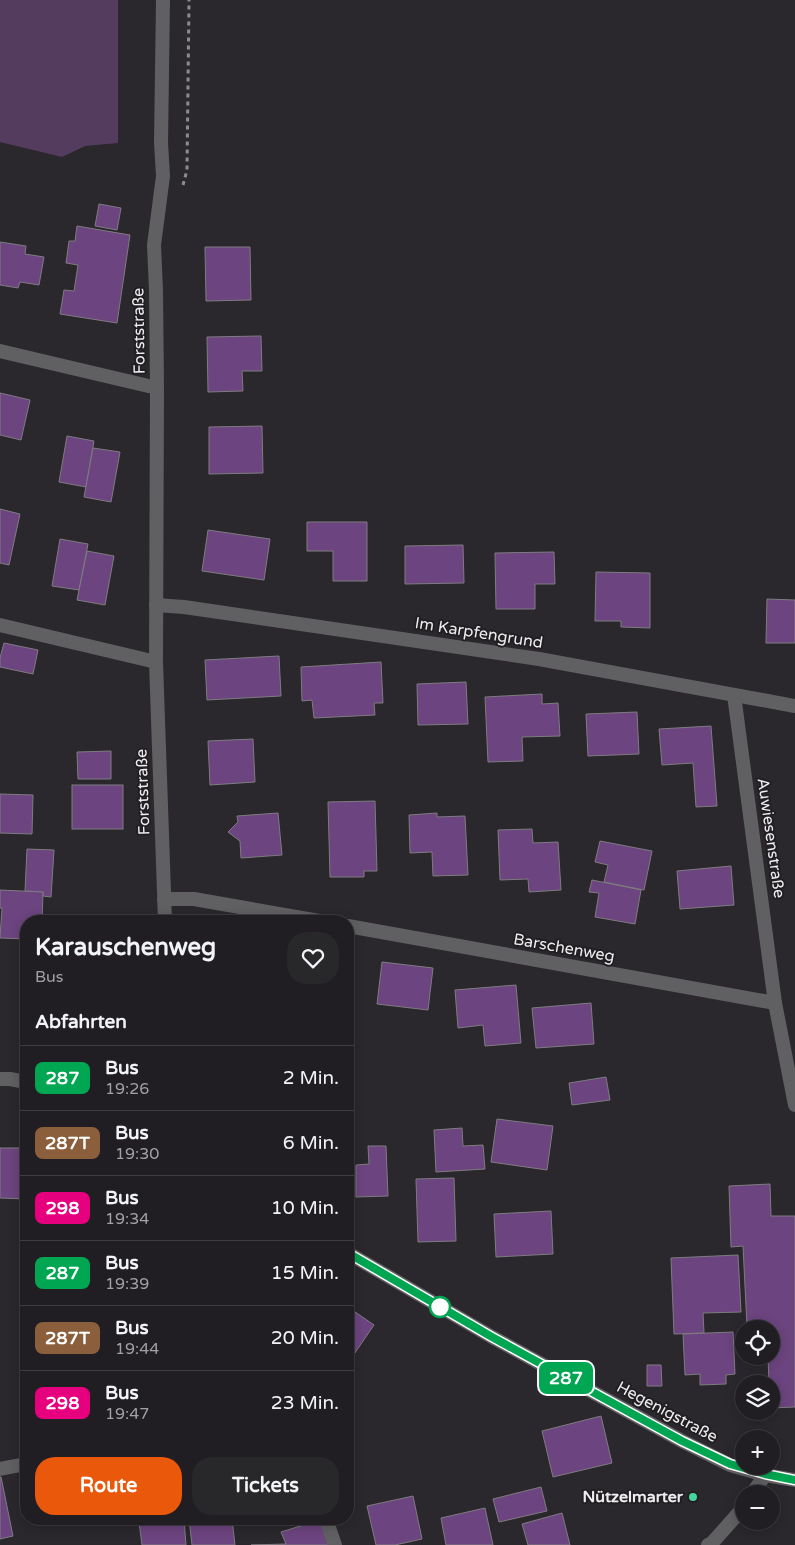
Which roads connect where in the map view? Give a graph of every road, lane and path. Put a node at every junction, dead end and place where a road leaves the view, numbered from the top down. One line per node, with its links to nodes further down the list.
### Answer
1 (163, 0): 5 (street, Forststraße)
2 (189, 0): 3 (path)
3 (182, 189)
4 (0, 351): 5 (street)
5 (157, 388): 6 (street, Forststraße)
6 (156, 605): 8 (street, Forststraße); 9 (street, Im Karpfengrund)
7 (0, 625): 8 (street)
8 (156, 662): 11 (street, Forststraße)
9 (734, 695): 10 (street, Im Karpfengrund); 15 (street, Auwiesenstraße)
10 (795, 706)
11 (164, 899): 12 (street, Forststraße); 13 (street)
12 (165, 915)
13 (285, 915)
14 (354, 927): 15 (street, Barschenweg)
15 (775, 1003): 18 (street, Auwiesenstraße)
16 (0, 1079): 17 (street)
17 (20, 1081)
18 (795, 1105)
19 (354, 1256): 21 (street, Hegenigstraße)
20 (20, 1465): 22 (street)
21 (735, 1465)
22 (0, 1469)
23 (770, 1475): 24 (street, Hegenigstraße)
24 (795, 1480)
25 (735, 1516): 28 (street)
26 (328, 1525): 27 (street)
27 (335, 1545)
28 (708, 1545)

